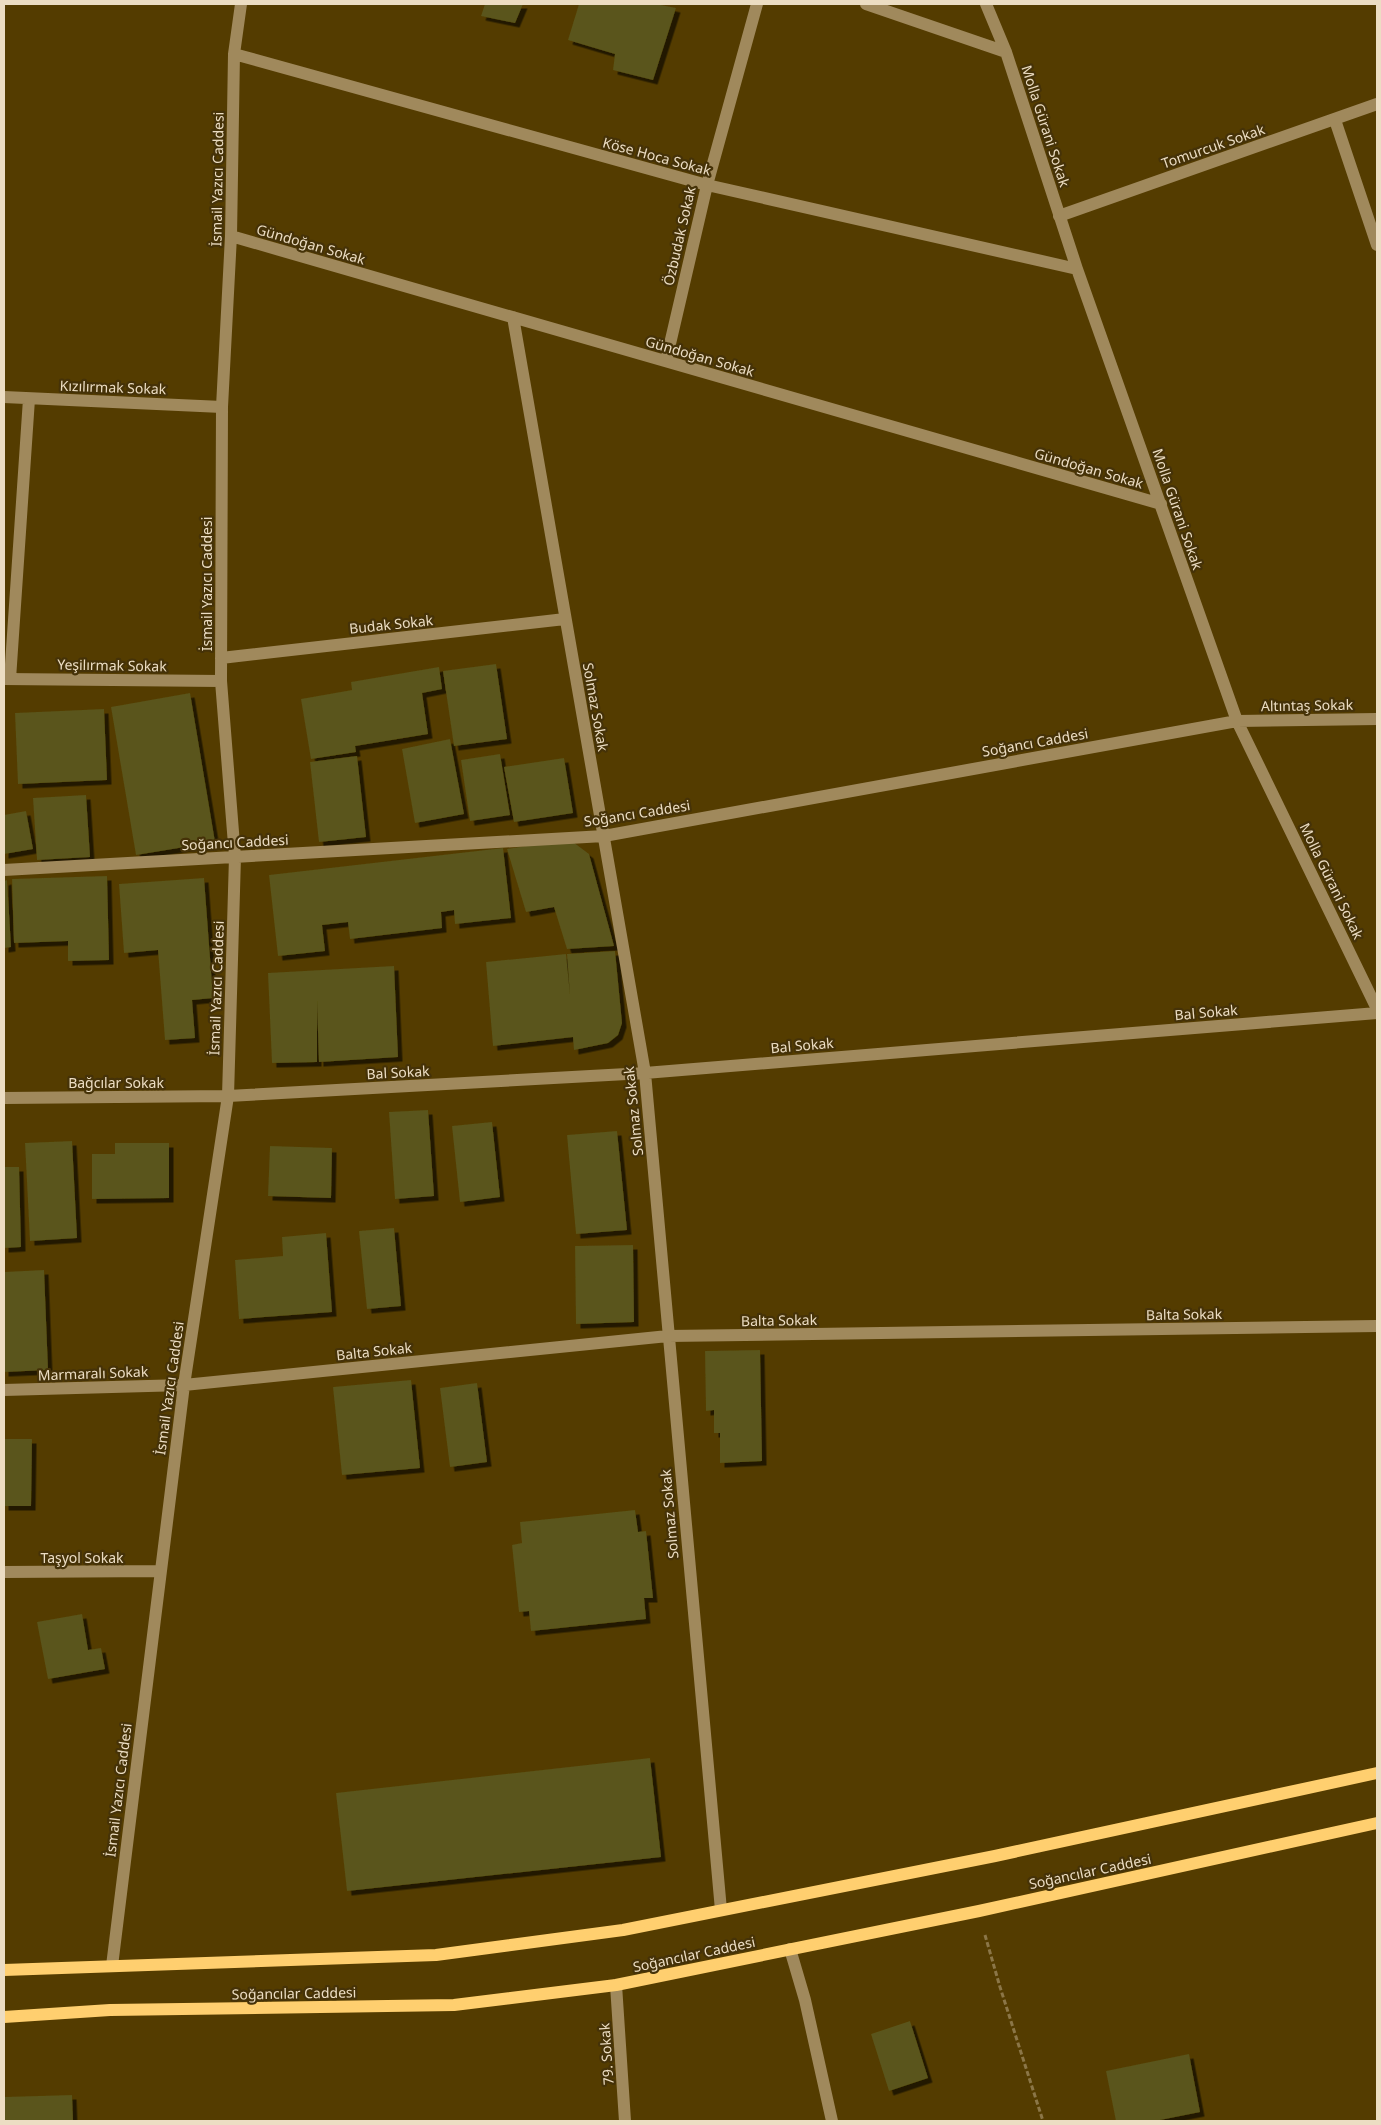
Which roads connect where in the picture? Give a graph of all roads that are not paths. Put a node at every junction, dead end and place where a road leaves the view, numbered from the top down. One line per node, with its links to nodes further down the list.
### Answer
1 (241, 4): 6 (street, İsmail Yazıcı Caddesi)
2 (757, 4): 9 (street, Özbudak Sokak)
3 (866, 4): 5 (street)
4 (986, 4): 5 (street, Molla Gürani Sokak)
5 (1006, 52): 10 (street, Molla Gürani Sokak)
6 (234, 54): 9 (street, Köse Hoca Sokak); 11 (street, İsmail Yazıcı Caddesi)
7 (1377, 104): 8 (street, Tomurcuk Sokak)
8 (1335, 120): 10 (street, Tomurcuk Sokak); 12 (street)
9 (706, 185): 13 (street, Köse Hoca Sokak); 15 (street, Özbudak Sokak)
10 (1059, 216): 13 (street, Molla Gürani Sokak)
11 (231, 236): 14 (street, Gündoğan Sokak); 18 (street, İsmail Yazıcı Caddesi)
12 (1377, 245)
13 (1077, 269): 19 (street, Molla Gürani Sokak)
14 (513, 317): 15 (street, Gündoğan Sokak); 20 (street, Solmaz Sokak)
15 (666, 361): 19 (street, Gündoğan Sokak)
16 (4, 396): 17 (street, Kızılırmak Sokak)
17 (29, 399): 18 (street, Kızılırmak Sokak); 22 (street)
18 (222, 407): 21 (street, İsmail Yazıcı Caddesi)
19 (1161, 504): 25 (street, Molla Gürani Sokak)
20 (565, 619): 21 (street, Budak Sokak); 26 (street, Solmaz Sokak)
21 (221, 658): 23 (street, İsmail Yazıcı Caddesi)
22 (7, 679): 23 (street, Yeşilırmak Sokak)
23 (221, 681): 27 (street, İsmail Yazıcı Caddesi)
24 (1377, 719): 25 (street, Altıntaş Sokak)
25 (1237, 721): 26 (street, Soğancı Caddesi); 29 (street, Molla Gürani Sokak)
26 (604, 836): 27 (street, Soğancı Caddesi); 30 (street, Solmaz Sokak)
27 (235, 857): 28 (street, Soğancı Caddesi); 31 (street, İsmail Yazıcı Caddesi)
28 (4, 870)
29 (1377, 1011): 30 (street, Bal Sokak)
30 (645, 1073): 31 (street, Bal Sokak); 34 (street, Solmaz Sokak)
31 (228, 1096): 32 (street, Bağcılar Sokak); 35 (street, İsmail Yazıcı Caddesi)
32 (4, 1098)
33 (1377, 1326): 34 (street, Balta Sokak)
34 (668, 1336): 35 (street, Balta Sokak); 41 (street, Solmaz Sokak)
35 (184, 1385): 36 (street, Marmaralı Sokak); 37 (street, İsmail Yazıcı Caddesi)
36 (4, 1390)
37 (160, 1571): 38 (street, Taşyol Sokak); 43 (street, İsmail Yazıcı Caddesi)
38 (4, 1572)
39 (1377, 1773): 41 (main road)
40 (1377, 1823): 42 (main road, Soğancılar Caddesi)
41 (721, 1910): 43 (main road)
42 (790, 1949): 45 (main road, Soğancılar Caddesi); 48 (street)
43 (112, 1966): 44 (main road)
44 (4, 1970)
45 (616, 1985): 46 (main road, Soğancılar Caddesi); 47 (street, 79. Sokak)
46 (4, 2016)
47 (625, 2121)
48 (832, 2121)

